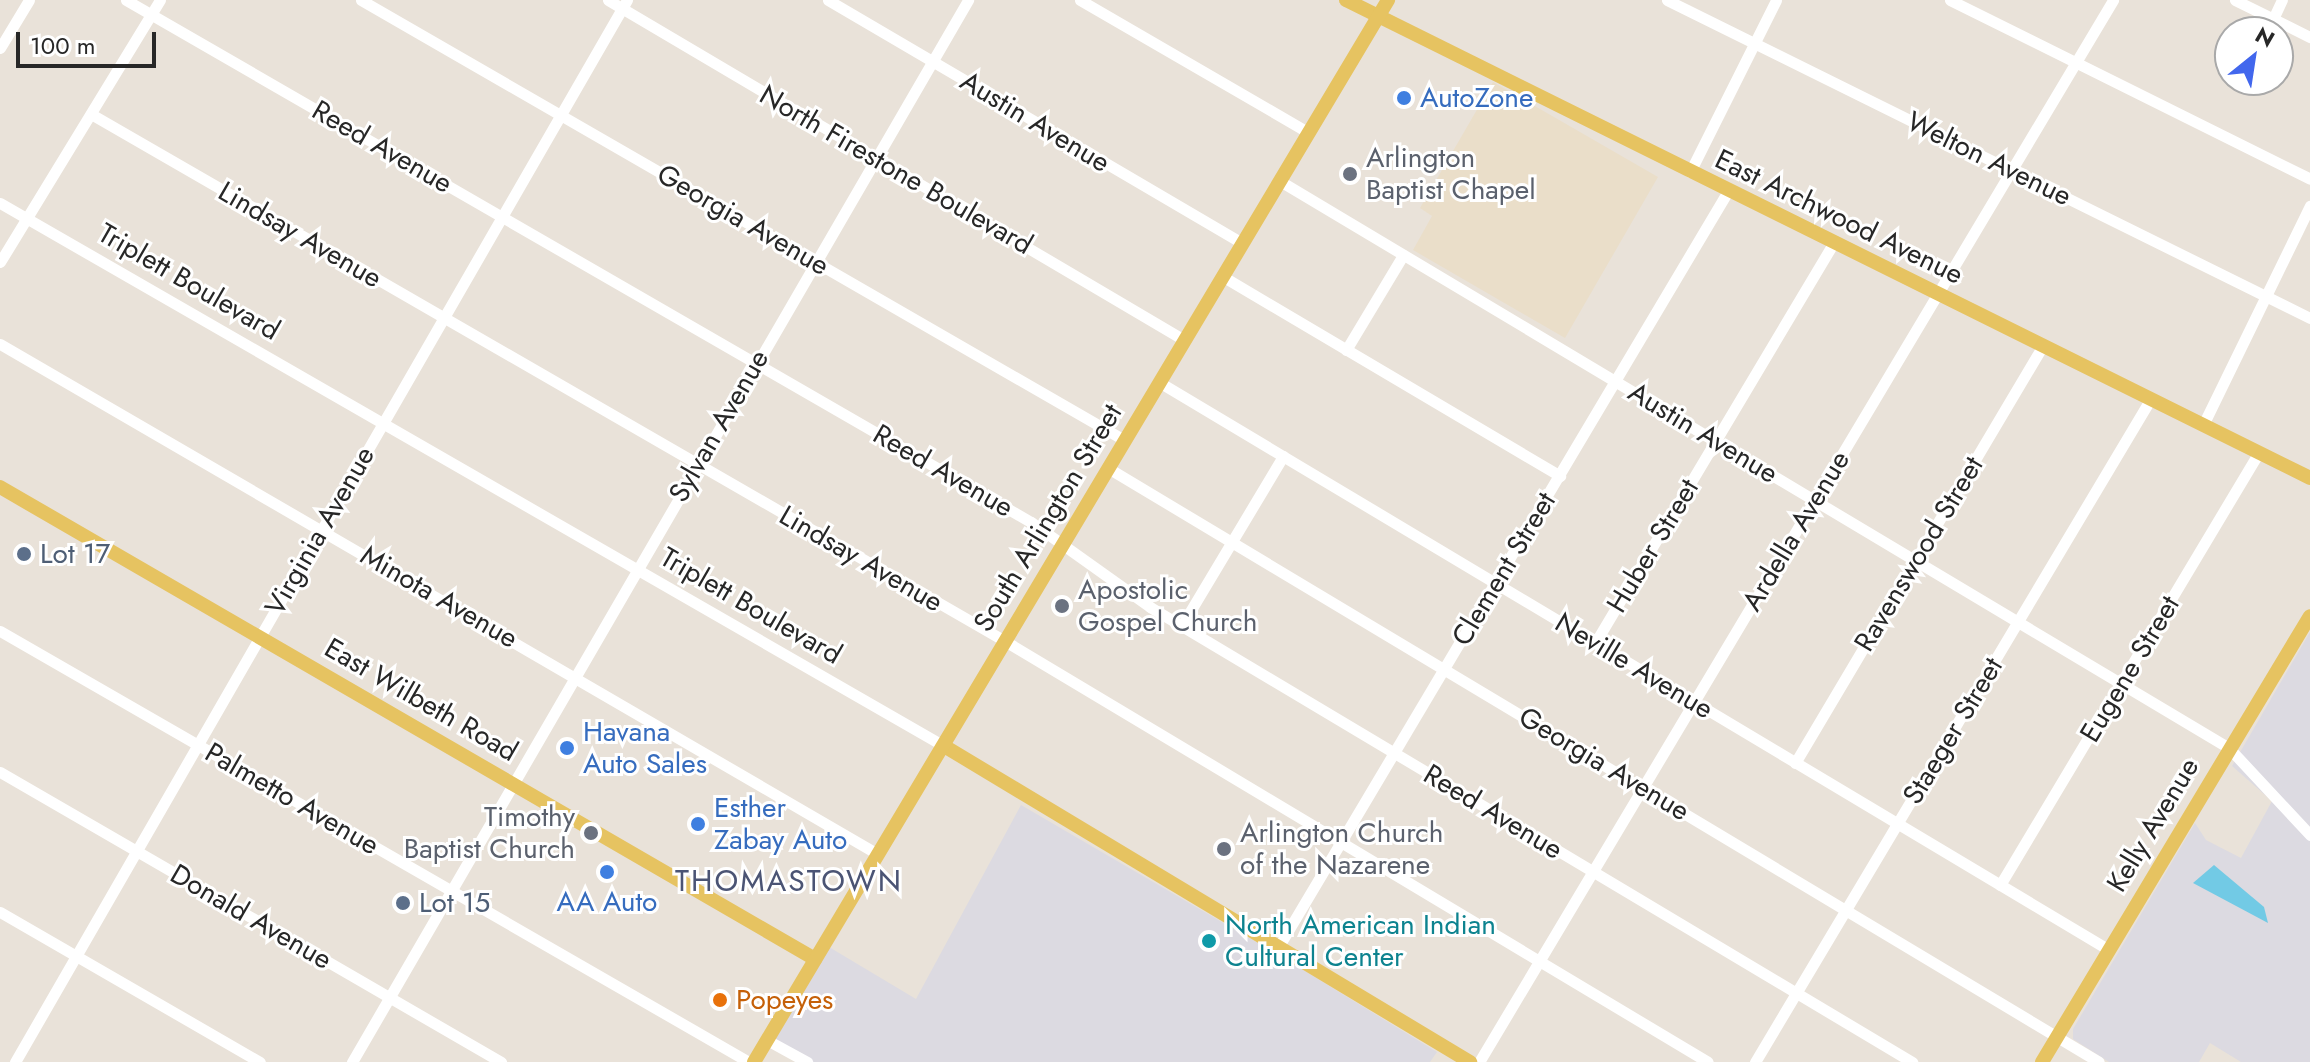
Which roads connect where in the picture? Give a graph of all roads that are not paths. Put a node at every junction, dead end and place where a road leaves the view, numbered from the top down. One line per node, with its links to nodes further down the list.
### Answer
1 (29, 0): 21 (street)
2 (126, 0): 17 (street, Reed Avenue)
3 (160, 0): 17 (street)
4 (361, 0): 25 (street, Georgia Avenue)
5 (608, 0): 16 (street, North Firestone Boulevard)
6 (828, 0): 22 (street, Austin Avenue)
7 (968, 0): 22 (street, Sylvan Avenue)
8 (1080, 0): 26 (street)
9 (1346, 0): 19 (main road, East Archwood Avenue)
10 (1388, 0): 19 (main road, South Arlington Street)
11 (1667, 0): 20 (street, Welton Avenue)
12 (1776, 0): 20 (street)
13 (1950, 0): 23 (street)
14 (2113, 0): 23 (street, Ardella Avenue)
15 (2235, 0): 18 (street)
16 (624, 4): 25 (street, Virginia Avenue); 27 (street, North Firestone Boulevard)
17 (151, 14): 24 (street); 35 (street, Reed Avenue)
18 (2267, 16)
19 (1378, 17): 26 (main road, South Arlington Street); 29 (main road, East Archwood Avenue)
20 (1754, 43): 28 (street, Welton Avenue); 29 (street)
21 (0, 48)
22 (931, 61): 27 (street, Sylvan Avenue); 37 (street, Austin Avenue)
23 (2076, 62): 28 (street, Ardella Avenue); 30 (street)
24 (91, 114): 36 (street); 45 (street, Lindsay Avenue)
25 (560, 115): 35 (street, Virginia Avenue); 40 (street, Georgia Avenue)
26 (1308, 132): 31 (main road, South Arlington Street)
27 (875, 157): 40 (street, Sylvan Avenue); 47 (street, North Firestone Boulevard)
28 (2011, 171): 43 (street, Ardella Avenue); 44 (street, Welton Avenue)
29 (1690, 172): 32 (main road, East Archwood Avenue)
30 (2310, 179)
31 (1280, 181): 37 (main road, South Arlington Street); 39 (street, Austin Avenue)
32 (1728, 191): 38 (main road, East Archwood Avenue); 52 (street, Clement Street)
33 (0, 203): 36 (street, Triplett Boulevard)
34 (2310, 206): 44 (street)
35 (502, 216): 45 (street, Virginia Avenue); 51 (street, Reed Avenue)
36 (26, 219): 41 (street); 55 (street, Triplett Boulevard)
37 (1243, 243): 42 (main road, South Arlington Street)
38 (1833, 244): 43 (main road, East Archwood Avenue); 58 (street, Huber Street)
39 (1403, 255): 50 (street); 52 (street, Austin Avenue)
40 (813, 260): 51 (street, Sylvan Avenue); 57 (street, Georgia Avenue)
41 (0, 262)
42 (1222, 276): 47 (main road, South Arlington Street); 50 (street)
43 (1937, 295): 49 (main road, East Archwood Avenue); 66 (street, Ardella Avenue)
44 (2266, 297): 46 (street, Welton Avenue); 56 (street)
45 (443, 318): 55 (street, Virginia Avenue); 61 (street, Lindsay Avenue)
46 (2310, 318)
47 (1184, 340): 53 (main road, South Arlington Street)
48 (0, 344): 67 (street, Minota Avenue)
49 (2043, 346): 54 (main road, East Archwood Avenue); 70 (street, Ravenswood Street)
50 (1346, 350): 63 (street)
51 (755, 362): 61 (street, Sylvan Avenue); 69 (street, Reed Avenue)
52 (1616, 381): 58 (street, Austin Avenue); 63 (street, Clement Street)
53 (1159, 382): 57 (main road, South Arlington Street); 60 (street, Neville Avenue)
54 (2150, 400): 56 (main road, East Archwood Avenue); 74 (street, Staeger Street)
55 (383, 423): 67 (street, Virginia Avenue); 71 (street, Triplett Boulevard)
56 (2203, 425): 59 (main road, East Archwood Avenue)
57 (1124, 440): 62 (main road, South Arlington Street)
58 (1716, 441): 66 (street, Austin Avenue); 79 (street, Huber Street)
59 (2259, 452): 64 (main road, East Archwood Avenue); 82 (street, Eugene Street)
60 (1283, 456): 68 (street); 72 (street, Neville Avenue)
61 (697, 464): 71 (street, Sylvan Avenue); 78 (street, Lindsay Avenue)
62 (1108, 468): 68 (street, Georgia Avenue); 69 (main road, South Arlington Street)
63 (1560, 476): 72 (street, Clement Street)
64 (2310, 478)
65 (0, 487): 77 (main road, East Wilbeth Road)
66 (1815, 500): 70 (street, Austin Avenue); 83 (street, Ardella Avenue)
67 (321, 529): 77 (street, Virginia Avenue); 81 (street, Minota Avenue)
68 (1231, 541): 75 (street); 80 (street, Georgia Avenue)
69 (1065, 542): 75 (street, Reed Avenue); 78 (main road, South Arlington Street)
70 (1915, 560): 74 (street, Austin Avenue); 88 (street, Ravenswood Street)
71 (636, 569): 81 (street, Sylvan Avenue); 85 (street, Triplett Boulevard)
72 (1496, 584): 79 (street, Neville Avenue); 80 (street, Clement Street)
73 (2310, 616): 86 (main road, Kelly Avenue)
74 (2019, 621): 82 (street, Austin Avenue); 92 (street, Staeger Street)
75 (1182, 625): 87 (street, Reed Avenue)
76 (0, 631): 84 (street, Palmetto Avenue)
77 (260, 637): 84 (street, Virginia Avenue); 90 (main road, East Wilbeth Road)
78 (1005, 641): 85 (main road, South Arlington Street); 94 (street, Lindsay Avenue)
79 (1595, 643): 83 (street, Neville Avenue)
80 (1445, 669): 87 (street, Clement Street); 91 (street, Georgia Avenue)
81 (575, 675): 90 (street, Sylvan Avenue); 96 (street, Minota Avenue)
82 (2122, 682): 86 (street, Austin Avenue); 98 (street, Eugene Street)
83 (1694, 702): 88 (street, Neville Avenue); 91 (street, Ardella Avenue)
84 (197, 744): 95 (street, Virginia Avenue); 99 (street, Palmetto Avenue)
85 (944, 746): 96 (main road, South Arlington Street); 102 (main road, Triplett Boulevard)
86 (2229, 748): 93 (street, Austin Avenue); 103 (main road, Kelly Avenue)
87 (1395, 753): 94 (street, Clement Street); 97 (street, Reed Avenue)
88 (1795, 763): 92 (street, Neville Avenue)
89 (0, 772): 95 (street, Donald Avenue)
90 (513, 783): 99 (street, Sylvan Avenue); 105 (main road, East Wilbeth Road)
91 (1644, 788): 97 (street, Ardella Avenue); 100 (street, Georgia Avenue)
92 (1898, 824): 98 (street, Neville Avenue); 100 (street, Staeger Street)
93 (2310, 835)
94 (1341, 843): 102 (street, Clement Street); 106 (street, Lindsay Avenue)
95 (135, 850): 104 (street, Virginia Avenue); 108 (street, Donald Avenue)
96 (876, 853): 105 (main road, South Arlington Street)
97 (1593, 872): 106 (street, Ardella Avenue); 107 (street, Reed Avenue)
98 (2000, 885): 103 (street, Neville Avenue)
99 (451, 890): 108 (street, Sylvan Avenue); 115 (street, Palmetto Avenue)
100 (1847, 909): 107 (street, Staeger Street); 109 (street, Georgia Avenue)
101 (0, 912): 104 (street)
102 (1279, 946): 117 (main road, Triplett Boulevard)
103 (2109, 950): 109 (main road, Kelly Avenue)
104 (74, 955): 111 (street, Virginia Avenue); 112 (street)
105 (815, 959): 110 (main road, South Arlington Street)
106 (1540, 961): 118 (street, Ardella Avenue); 119 (street, Lindsay Avenue)
107 (1797, 993): 120 (street, Staeger Street); 121 (street, Reed Avenue)
108 (390, 997): 113 (street, Sylvan Avenue); 114 (street, Donald Avenue)
109 (2058, 1036): 122 (main road, Kelly Avenue); 123 (street, Georgia Avenue)
110 (767, 1040): 115 (main road, South Arlington Street); 116 (street)
111 (15, 1062)
112 (260, 1062)
113 (352, 1062)
114 (501, 1062)
115 (752, 1062)
116 (807, 1062)
117 (1470, 1062)
118 (1479, 1062)
119 (1708, 1062)
120 (1755, 1062)
121 (1912, 1062)
122 (2042, 1062)
123 (2099, 1062)

